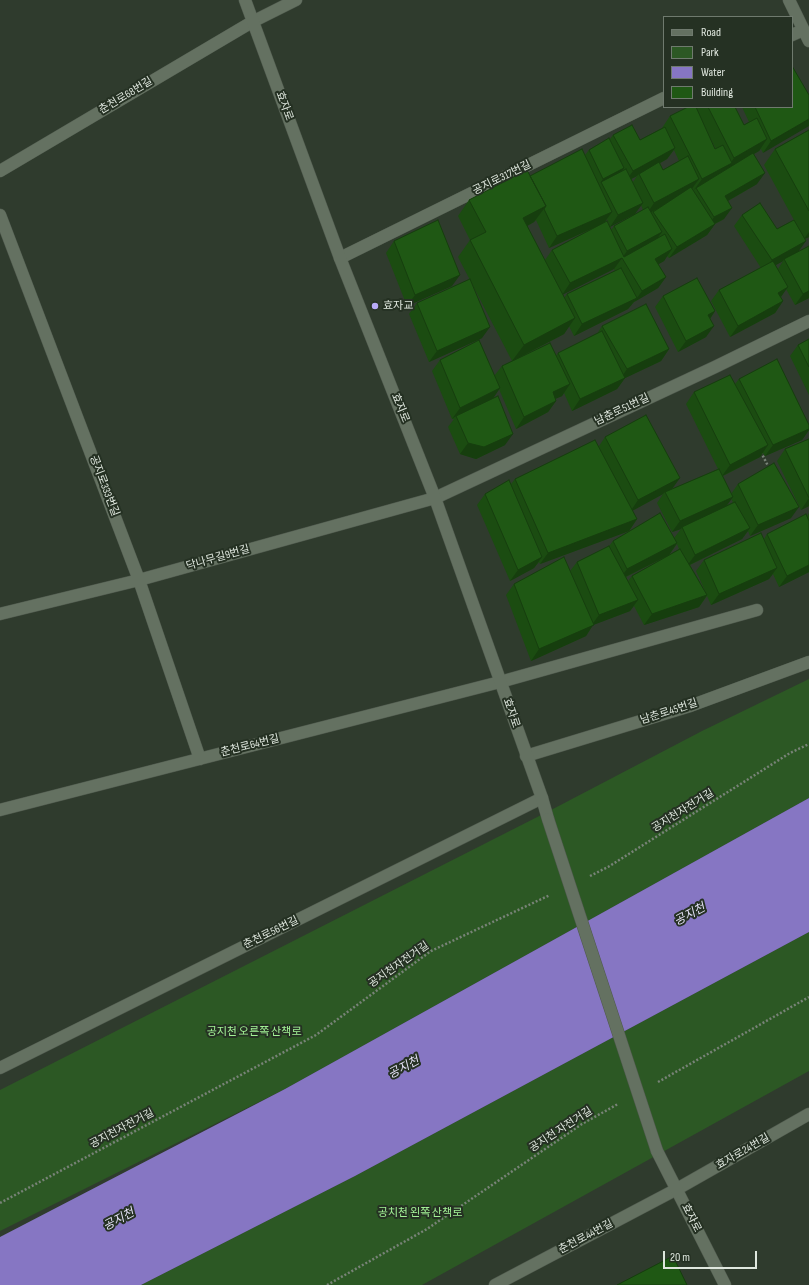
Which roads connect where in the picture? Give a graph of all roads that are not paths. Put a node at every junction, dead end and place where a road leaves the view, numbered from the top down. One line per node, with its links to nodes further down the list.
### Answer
1 (244, 0): 4 (street, 효자로)
2 (296, 0): 4 (street)
3 (789, 0): 5 (street)
4 (252, 22): 9 (street, 춘천로68번길); 11 (street, 효자로)
5 (803, 30): 6 (street); 7 (street)
6 (793, 35)
7 (809, 41)
8 (663, 98): 11 (street, 공지로317번길)
9 (0, 171)
10 (0, 215): 14 (street, 공지로333번길)
11 (340, 258): 13 (street, 효자로)
12 (809, 321): 13 (street, 남춘로51번길)
13 (435, 498): 14 (street, 닥나무길9번길); 18 (street, 효자로)
14 (139, 580): 16 (street, 닥나무길9번길); 20 (street, 공지로333번길)
15 (757, 610): 18 (street)
16 (0, 614)
17 (809, 662): 19 (street, 남춘로45번길)
18 (500, 682): 19 (street, 효자로); 20 (street, 춘천로64번길)
19 (526, 756): 21 (street, 효자로)
20 (200, 759): 22 (street, 춘천로64번길)
21 (542, 798): 23 (street, 춘천로56번길); 25 (street, 효자로, bridge)
22 (0, 810)
23 (0, 1068)
24 (809, 1114): 25 (street, 효자로24번길)
25 (677, 1189): 26 (street, 춘천로44번길); 27 (street, 효자로)
26 (495, 1285)
27 (725, 1285)

